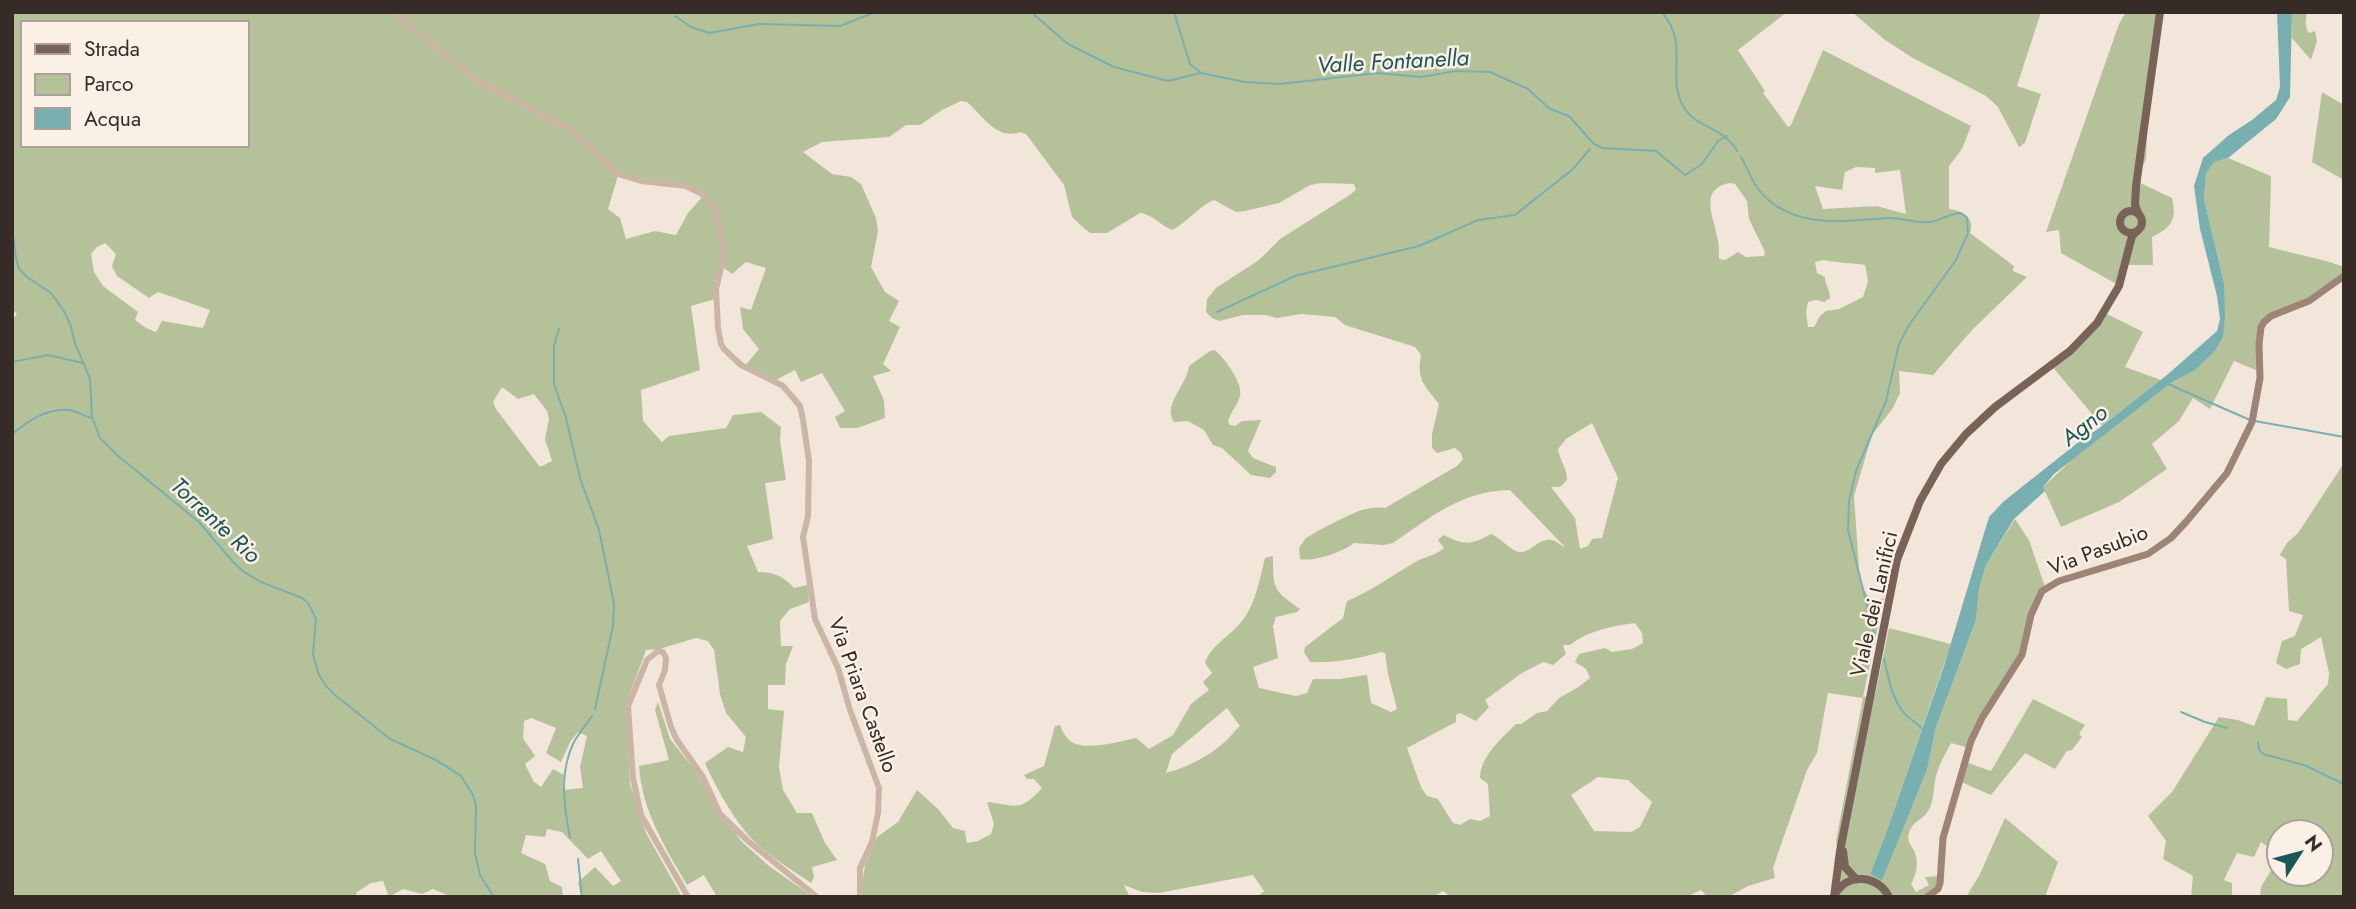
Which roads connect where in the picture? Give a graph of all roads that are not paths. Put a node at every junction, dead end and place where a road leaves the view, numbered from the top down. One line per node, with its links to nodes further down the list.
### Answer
1 (394, 12): 15 (street, Via Priara Castello)
2 (2160, 12): 3 (main road, Viale dei Lanifici)
3 (2136, 186): 4 (main road, Viale dei Lanifici); 5 (main road, Viale dei Lanifici)
4 (2127, 211): 5 (main road); 6 (main road, Viale dei Lanifici)
5 (2138, 213): 7 (main road, Viale dei Lanifici)
6 (2123, 229): 7 (main road); 8 (main road, Viale dei Lanifici)
7 (2136, 232): 8 (main road, Viale dei Lanifici)
8 (2125, 262): 10 (main road, Viale dei Lanifici)
9 (2344, 276): 17 (main road, Via Pasubio)
10 (1846, 826): 11 (main road, Viale dei Lanifici); 16 (main road, Viale dei Lanifici)
11 (1860, 878): 12 (main road); 16 (main road)
12 (1889, 895)
13 (688, 897): 14 (street)
14 (817, 897)
15 (860, 897)
16 (1834, 897)
17 (1927, 897)

